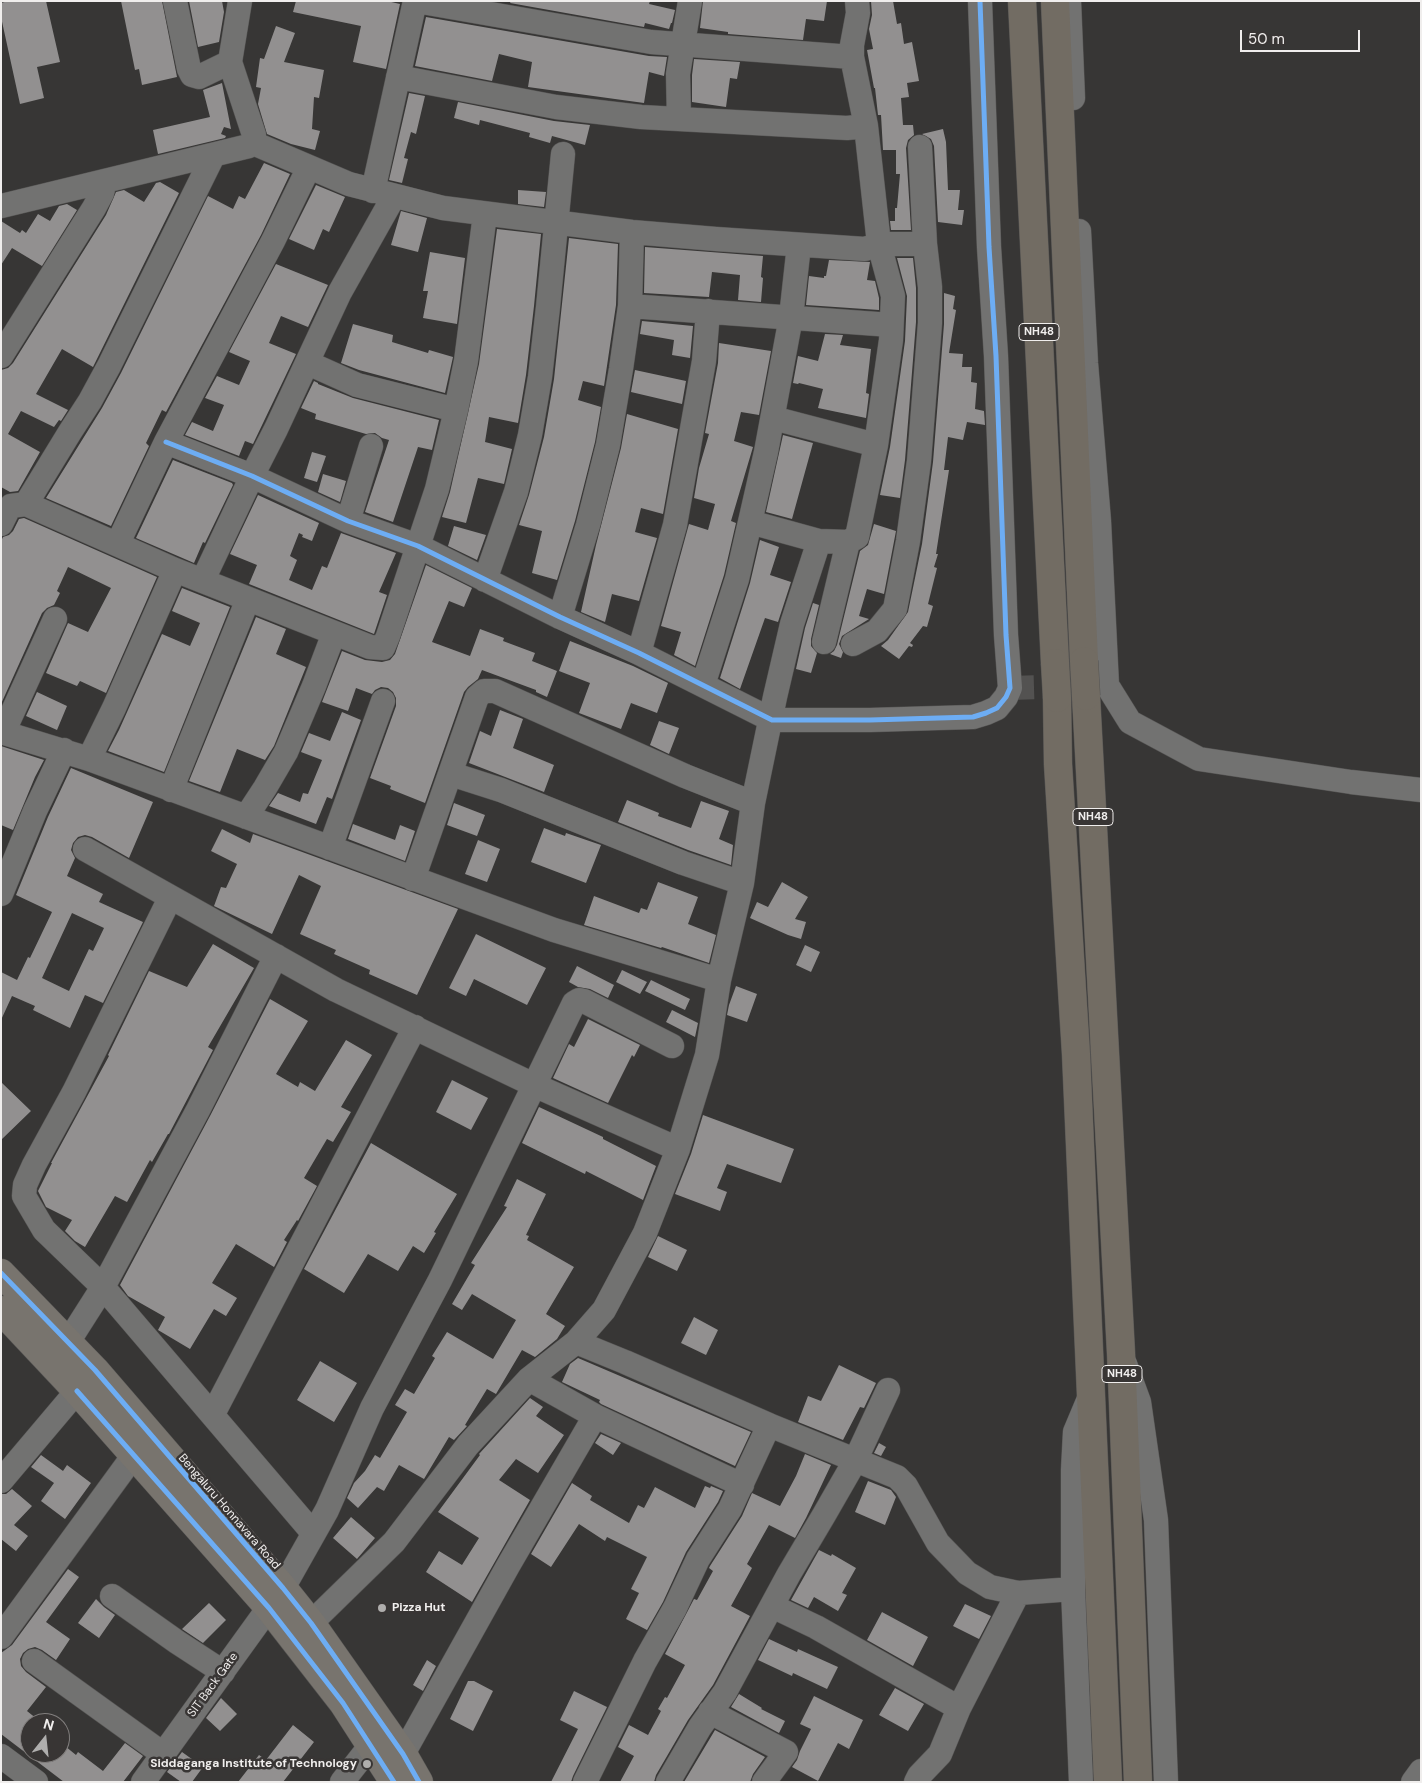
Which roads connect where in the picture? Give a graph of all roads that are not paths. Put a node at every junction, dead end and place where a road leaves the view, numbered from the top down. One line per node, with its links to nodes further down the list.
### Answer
1 (174, 1): 12 (street)
2 (240, 1): 12 (street)
3 (415, 1): 10 (street); 13 (street)
4 (690, 1): 10 (street)
5 (857, 1): 11 (street)
6 (980, 1): 63 (street)
7 (1022, 1): 93 (highway, NH48, bridge)
8 (1055, 1): 61 (highway, NH48, bridge)
9 (1069, 1): 61 (street)
10 (682, 45): 11 (street); 14 (street)
11 (852, 57): 15 (street)
12 (230, 62): 16 (street)
13 (398, 77): 14 (street); 22 (street)
14 (679, 119): 15 (street)
15 (866, 126): 27 (street)
16 (253, 142): 19 (street); 20 (street)
17 (920, 147): 28 (street)
18 (563, 154): 25 (street)
19 (212, 156): 21 (street); 42 (street)
20 (309, 167): 22 (street); 38 (street)
21 (106, 181): 23 (street); 34 (street)
22 (384, 194): 24 (street); 35 (street)
23 (1, 206)
24 (485, 214): 25 (street); 36 (street)
25 (556, 223): 26 (street); 52 (street)
26 (632, 232): 29 (street); 30 (street)
27 (879, 244): 28 (street); 29 (street); 33 (street)
28 (925, 244): 58 (street)
29 (799, 245): 32 (street)
30 (630, 306): 31 (street); 54 (street)
31 (708, 311): 32 (street); 59 (street)
32 (791, 317): 33 (street); 37 (street)
33 (891, 325): 39 (street)
34 (1, 356)
35 (308, 363): 36 (street); 41 (street)
36 (456, 410): 49 (street)
37 (773, 418): 39 (street); 44 (street)
38 (166, 442): 41 (street); 48 (street)
39 (876, 445): 47 (street)
40 (371, 446): 43 (street)
41 (252, 476): 43 (street); 51 (street)
42 (26, 504): 45 (street); 48 (street)
43 (348, 520): 49 (street)
44 (750, 522): 46 (street); 60 (street)
45 (1, 524)
46 (819, 541): 47 (street); 63 (street)
47 (848, 542): 57 (street)
48 (118, 543): 50 (street)
49 (418, 546): 52 (street); 56 (street)
50 (176, 570): 51 (street); 66 (street)
51 (203, 580): 53 (street)
52 (485, 580): 54 (street)
53 (248, 599): 56 (street); 68 (street)
54 (560, 617): 59 (street)
55 (55, 620): 64 (street)
56 (334, 633): 71 (street)
57 (824, 642)
58 (853, 644)
59 (639, 653): 60 (street)
60 (703, 685): 63 (street)
61 (1097, 690): 69 (street); 89 (highway, NH48)
62 (383, 701): 72 (street)
63 (772, 720): 70 (street)
64 (2, 733): 65 (street)
65 (64, 750): 66 (street); 76 (street)
66 (89, 759): 68 (street)
67 (451, 774): 70 (street); 74 (street); 75 (street)
68 (171, 790): 71 (street)
69 (1421, 790)
70 (753, 803): 75 (street)
71 (246, 817): 72 (street)
72 (330, 848): 74 (street)
73 (85, 849): 77 (street)
74 (413, 879): 79 (street)
75 (742, 883): 79 (street)
76 (1, 893)
77 (170, 898): 78 (street); 85 (street)
78 (276, 956): 80 (street); 85 (street)
79 (719, 980): 83 (street)
80 (415, 1027): 82 (street); 94 (street)
81 (672, 1046): 82 (street, SIT Back Gate)
82 (534, 1085): 83 (street); 101 (street, SIT Back Gate)
83 (678, 1149): 88 (street)
84 (1, 1273): 87 (main road, Bengaluru Honnavara Road)
85 (104, 1287): 87 (street); 94 (street)
86 (1, 1310): 92 (main road, Bengaluru Honnavara Road)
87 (68, 1342): 105 (main road, Bengaluru Honnavara Road)
88 (576, 1342): 90 (street); 96 (street)
89 (1121, 1353): 128 (highway, NH48); 129 (street)
90 (529, 1380): 95 (street); 107 (street)
91 (888, 1390): 98 (street)
92 (76, 1391): 97 (main road, Bengaluru Honnavara Road); 99 (street)
93 (1092, 1393): 102 (street); 127 (highway, NH48)
94 (212, 1414): 101 (street)
95 (595, 1416): 100 (street); 116 (street)
96 (770, 1425): 98 (street); 100 (street)
97 (134, 1456): 105 (main road, Bengaluru Honnavara Road); 108 (street)
98 (855, 1460): 103 (street); 106 (street)
99 (1, 1481)
100 (742, 1485): 122 (street)
101 (313, 1533): 105 (street, SIT Back Gate)
102 (1073, 1589): 103 (street); 126 (street)
103 (1018, 1593): 111 (street)
104 (112, 1596): 110 (street)
105 (276, 1598): 107 (main road, Bengaluru Honnavara Road); 110 (street, SIT Back Gate); 113 (main road, Bengaluru Honnavara Road)
106 (772, 1606): 111 (street); 112 (street)
107 (311, 1623): 116 (main road, Bengaluru Honnavara Road)
108 (1, 1637)
109 (34, 1661): 114 (street)
110 (223, 1672): 114 (street, SIT Back Gate)
111 (959, 1708): 125 (street)
112 (710, 1712): 123 (street); 124 (street)
113 (371, 1745): 116 (main road, Bengaluru Honnavara Road); 120 (street)
114 (163, 1754): 118 (street, SIT Back Gate)
115 (1, 1756): 119 (street)
116 (396, 1770): 121 (main road, Bengaluru Honnavara Road)
117 (1421, 1771): 130 (street)
118 (149, 1780)
119 (36, 1782)
120 (342, 1782)
121 (419, 1782)
122 (585, 1782)
123 (668, 1782)
124 (764, 1782)
125 (916, 1782)
126 (1081, 1782)
127 (1108, 1782)
128 (1138, 1782)
129 (1166, 1782)
130 (1413, 1782)

